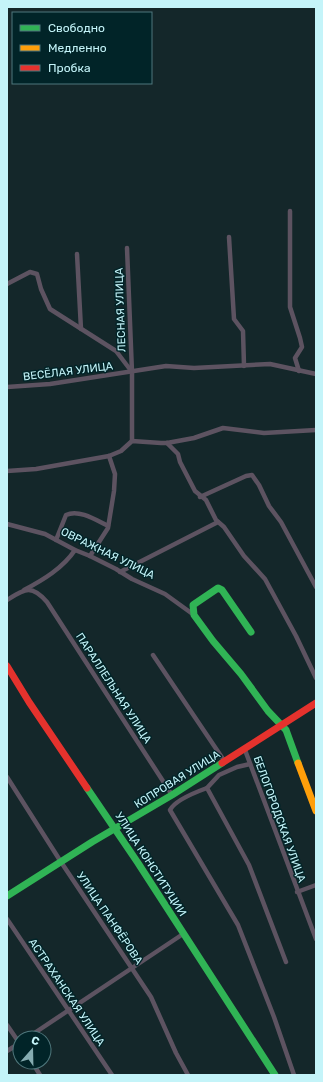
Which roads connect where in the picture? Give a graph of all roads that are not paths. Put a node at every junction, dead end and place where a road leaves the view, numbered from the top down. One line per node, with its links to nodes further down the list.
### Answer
1 (290, 210): 8 (street)
2 (229, 237): 7 (street)
3 (127, 248): 9 (street, ЛЕСНАЯ УЛИЦА)
4 (77, 254): 6 (street)
5 (7, 284): 6 (street)
6 (81, 329): 9 (street)
7 (244, 366): 8 (street, ВЕСЁЛАЯ УЛИЦА); 9 (street, ВЕСЁЛАЯ УЛИЦА)
8 (299, 371): 10 (street, ВЕСЁЛАЯ УЛИЦА)
9 (132, 372): 11 (street, ВЕСЁЛАЯ УЛИЦА); 13 (street, ЛЕСНАЯ УЛИЦА)
10 (316, 374)
11 (7, 388)
12 (316, 430): 14 (street)
13 (132, 441): 14 (street); 15 (street)
14 (167, 442): 17 (street)
15 (110, 456): 16 (street); 20 (street)
16 (7, 471)
17 (200, 496): 18 (street); 25 (street)
18 (217, 521): 24 (street); 32 (street)
19 (7, 524): 21 (street, ОВРАЖНАЯ УЛИЦА)
20 (108, 526): 21 (street); 23 (street)
21 (56, 540): 22 (street, ОВРАЖНАЯ УЛИЦА)
22 (75, 550): 23 (street, ОВРАЖНАЯ УЛИЦА); 26 (street)
23 (90, 556): 24 (street, ОВРАЖНАЯ УЛИЦА)
24 (120, 572): 28 (street, ОВРАЖНАЯ УЛИЦА)
25 (316, 587)
26 (21, 592): 27 (street); 40 (street, ПАРАЛЛЕЛЬНАЯ УЛИЦА)
27 (7, 600)
28 (194, 615): 29 (street); 34 (street)
29 (251, 632)
30 (153, 655): 36 (street)
31 (7, 666): 42 (street, УЛИЦА КОНСТИТУЦИИ)
32 (316, 678)
33 (316, 703): 34 (street, КОПРОВАЯ УЛИЦА)
34 (282, 725): 35 (street, КОПРОВАЯ УЛИЦА); 41 (street)
35 (245, 750): 36 (street, КОПРОВАЯ УЛИЦА); 37 (street, БЕЛОГОРОДСКАЯ УЛИЦА)
36 (225, 762): 40 (street, КОПРОВАЯ УЛИЦА)
37 (250, 764): 39 (street); 45 (street, БЕЛОГОРОДСКАЯ УЛИЦА)
38 (7, 777): 43 (street, УЛИЦА ПАНФЁРОВА)
39 (207, 788): 50 (street); 57 (street)
40 (172, 795): 42 (street, КОПРОВАЯ УЛИЦА)
41 (316, 811)
42 (115, 829): 43 (street, КОПРОВАЯ УЛИЦА); 48 (street, УЛИЦА КОНСТИТУЦИИ)
43 (61, 862): 46 (street, КОПРОВАЯ УЛИЦА); 51 (street, УЛИЦА ПАНФЁРОВА)
44 (316, 885): 45 (street)
45 (297, 892): 49 (street, БЕЛОГОРОДСКАЯ УЛИЦА)
46 (7, 896)
47 (7, 919): 52 (street, АСТРАХАНСКАЯ УЛИЦА)
48 (184, 934): 51 (street); 56 (street, УЛИЦА КОНСТИТУЦИИ)
49 (316, 939)
50 (286, 962)
51 (133, 968): 52 (street); 55 (street, УЛИЦА ПАНФЁРОВА)
52 (69, 1011): 53 (street); 54 (street, АСТРАХАНСКАЯ УЛИЦА)
53 (39, 1030)
54 (112, 1075)
55 (188, 1075)
56 (275, 1075)
57 (294, 1075)

